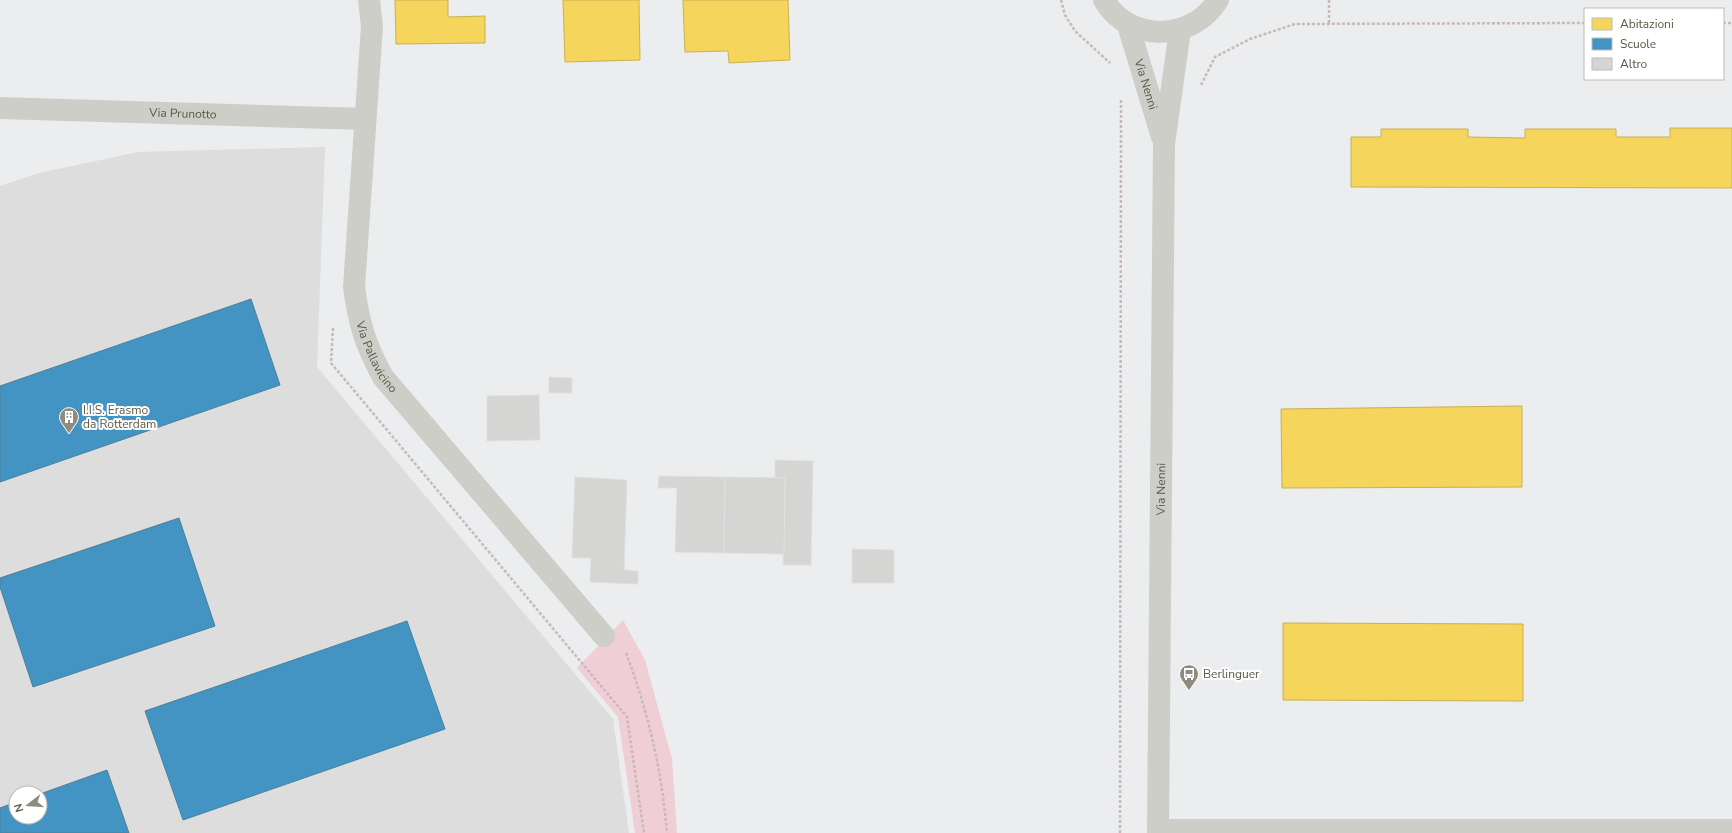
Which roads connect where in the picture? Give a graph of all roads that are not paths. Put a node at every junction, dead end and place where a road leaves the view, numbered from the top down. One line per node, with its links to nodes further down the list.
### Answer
1 (369, 0): 7 (street, Via Pallavicino)
2 (1104, 0): 4 (street)
3 (1218, 0): 5 (street)
4 (1128, 25): 5 (street); 8 (street, Via Nenni)
5 (1180, 30): 8 (street, Via Nenni)
6 (0, 108): 7 (street, Via Prunotto)
7 (365, 119): 9 (street, Via Pallavicino)
8 (1164, 144): 11 (street, Via Nenni)
9 (604, 636)
10 (1732, 830): 11 (street)
11 (1158, 832)

